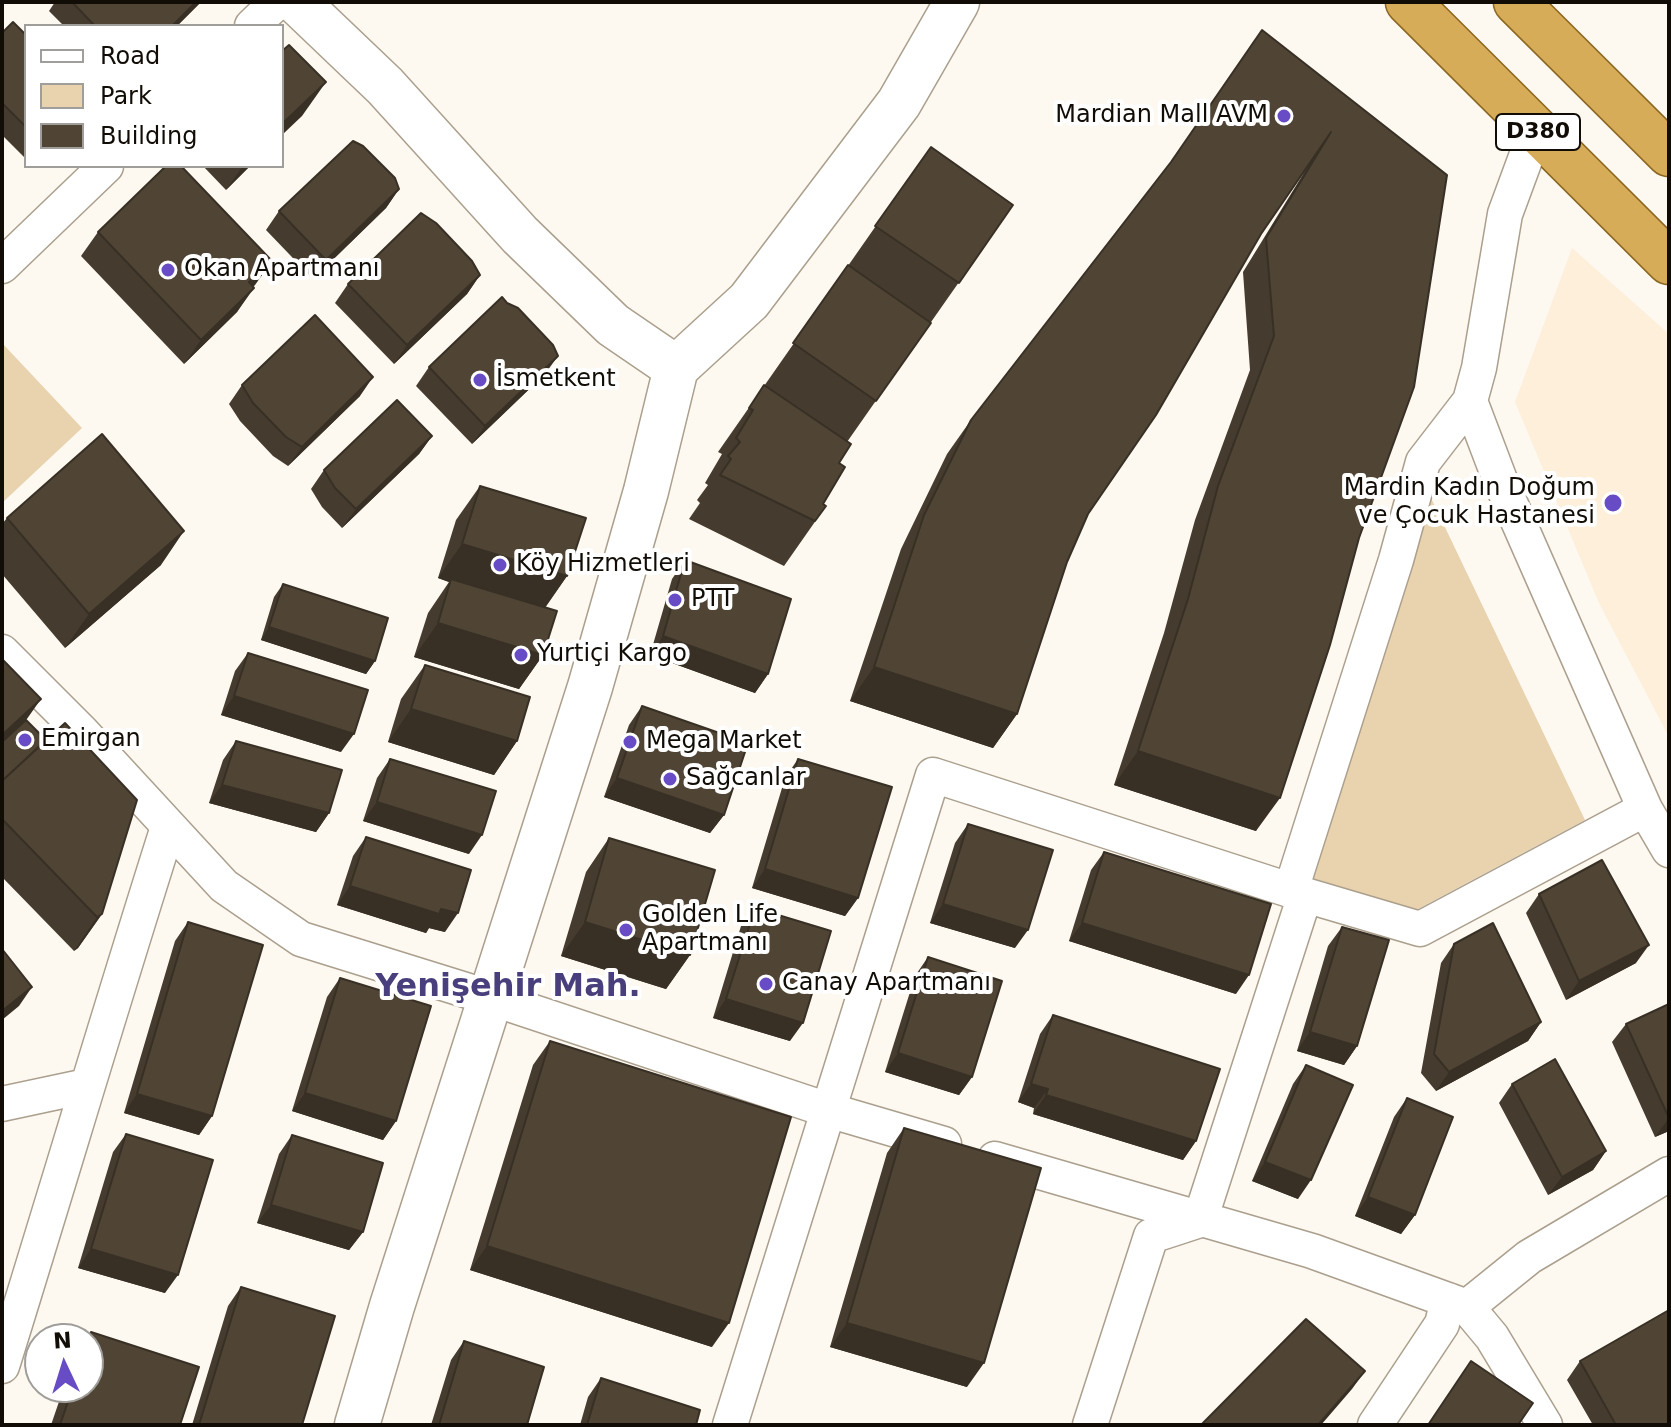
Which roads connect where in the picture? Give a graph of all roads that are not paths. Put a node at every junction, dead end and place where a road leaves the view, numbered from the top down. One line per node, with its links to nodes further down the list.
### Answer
1 (277, 2): 6 (street)
2 (297, 2): 12 (street)
3 (957, 2): 12 (street)
4 (1408, 2): 7 (highway, D380)
5 (1520, 3): 8 (highway, D380)
6 (254, 24)
7 (1536, 130): 10 (highway, D380); 13 (street)
8 (1669, 154)
9 (104, 168): 11 (street)
10 (1669, 262)
11 (2, 266)
12 (676, 368): 19 (street)
13 (1470, 401): 15 (street); 18 (street)
14 (2, 652): 16 (street)
15 (1645, 809): 17 (street); 18 (street)
16 (168, 827): 19 (street); 20 (street)
17 (1669, 850)
18 (1298, 893): 22 (street); 25 (street)
19 (491, 998): 22 (street); 28 (street)
20 (86, 1086): 21 (street); 27 (street)
21 (2, 1104)
22 (828, 1110): 25 (street); 29 (street)
23 (1669, 1174): 26 (street)
24 (1669, 1196): 26 (street)
25 (1200, 1220): 26 (street); 30 (street)
26 (1458, 1304): 31 (street); 32 (street)
27 (2, 1366)
28 (357, 1425)
29 (730, 1425)
30 (1090, 1425)
31 (1375, 1425)
32 (1545, 1425)

